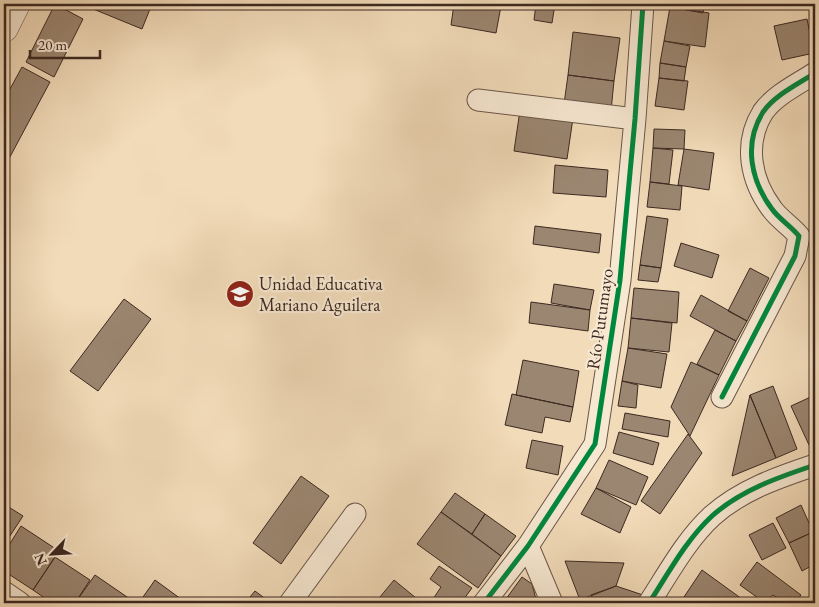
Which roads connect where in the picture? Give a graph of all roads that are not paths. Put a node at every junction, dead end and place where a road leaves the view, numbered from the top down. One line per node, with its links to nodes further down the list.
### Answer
1 (16, 4): 3 (street)
2 (643, 4): 6 (street, Río Putumayo)
3 (4, 28)
4 (815, 73): 7 (street)
5 (478, 100): 6 (street)
6 (635, 119): 10 (street, Río Putumayo)
7 (722, 397)
8 (815, 465): 16 (street)
9 (355, 514): 13 (street)
10 (528, 546): 14 (street, Río Putumayo); 15 (street)
11 (4, 592): 12 (street)
12 (20, 603)
13 (290, 603)
14 (484, 603)
15 (552, 603)
16 (649, 603)

